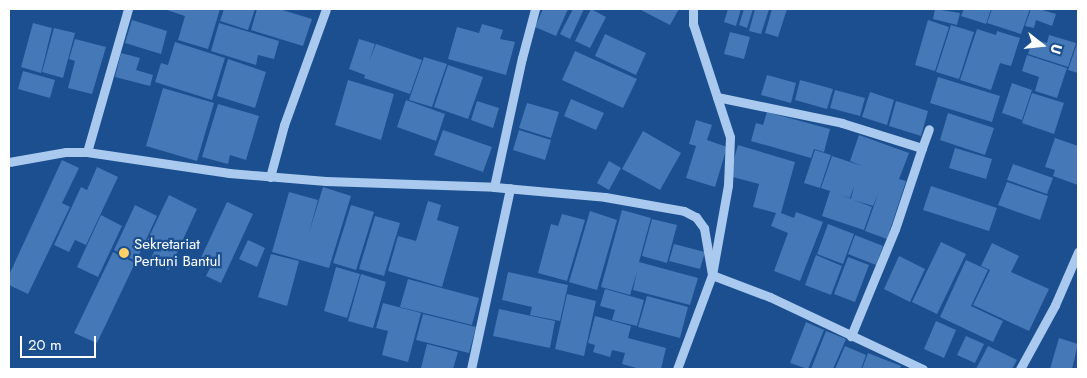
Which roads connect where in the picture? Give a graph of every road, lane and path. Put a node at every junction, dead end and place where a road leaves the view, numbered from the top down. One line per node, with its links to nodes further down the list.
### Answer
1 (128, 9): 8 (street)
2 (326, 9): 10 (street)
3 (535, 9): 11 (street)
4 (693, 9): 5 (street)
5 (717, 97): 7 (street); 14 (street)
6 (930, 129): 7 (street)
7 (922, 148): 15 (street)
8 (87, 152): 9 (street); 10 (street)
9 (9, 162)
10 (270, 177): 11 (street)
11 (494, 187): 12 (street)
12 (510, 188): 14 (street); 16 (street)
13 (1078, 252): 19 (street)
14 (712, 275): 15 (street); 17 (street)
15 (851, 336): 18 (street)
16 (471, 369)
17 (677, 369)
18 (923, 369)
19 (1020, 369)

